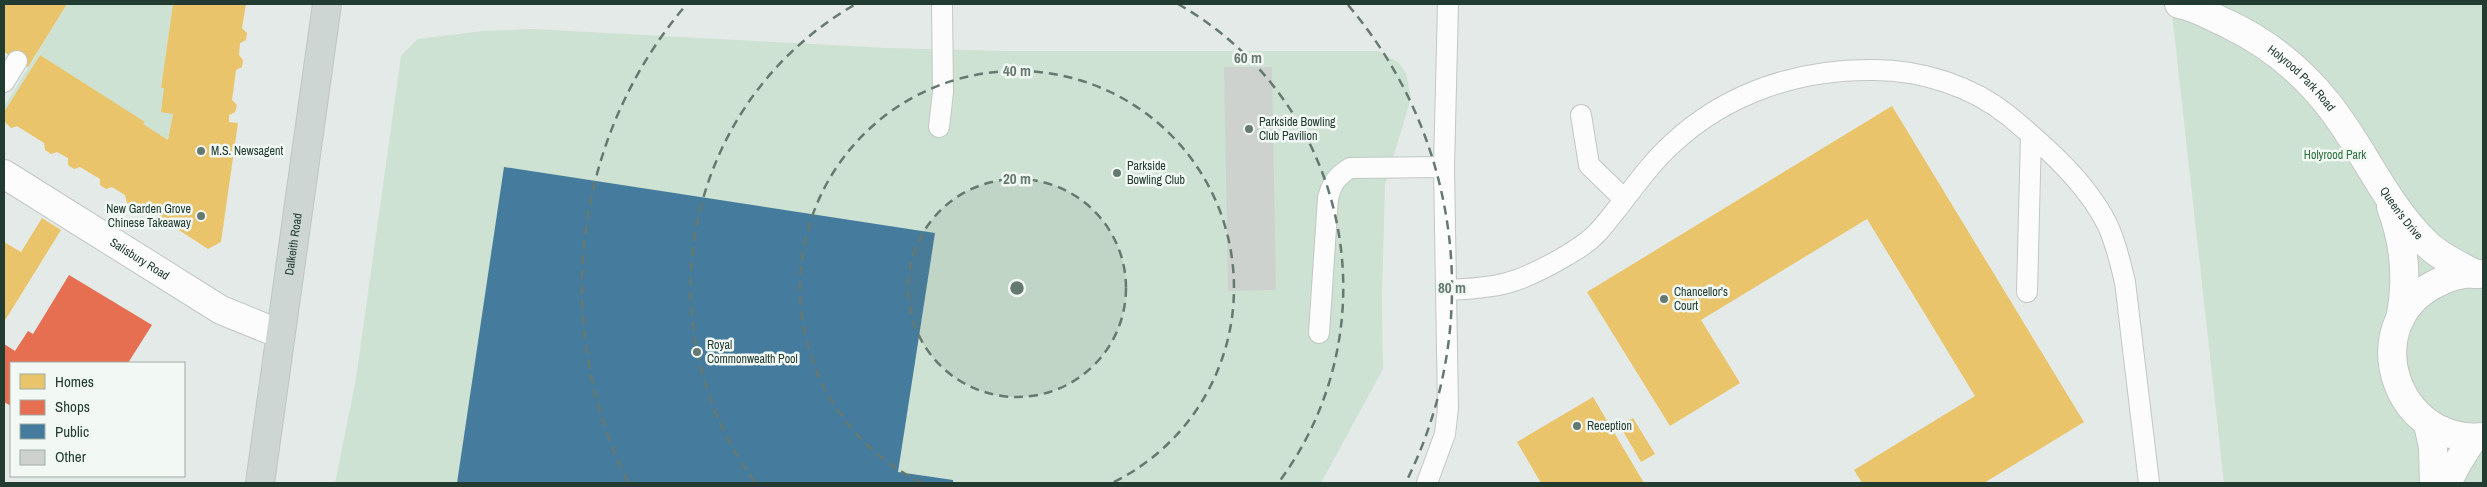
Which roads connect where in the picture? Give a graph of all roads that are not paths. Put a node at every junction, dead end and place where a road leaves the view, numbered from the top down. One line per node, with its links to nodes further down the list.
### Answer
1 (327, 4): 19 (main road, Dalkeith Road)
2 (942, 4): 8 (lane)
3 (1448, 4): 10 (lane)
4 (2179, 4): 12 (street, Holyrood Park Road)
5 (17, 61): 6 (lane)
6 (4, 82)
7 (1581, 116): 13 (lane)
8 (939, 127)
9 (2031, 135): 13 (lane); 16 (lane); 24 (lane)
10 (1444, 167): 15 (lane); 18 (lane)
11 (4, 174): 19 (street, Salisbury Road)
12 (2386, 194): 14 (street, Queen's Drive); 17 (street, Queen's Drive)
13 (1624, 199): 15 (lane)
14 (2479, 274): 17 (street, Queen's Drive)
15 (1446, 290): 23 (lane)
16 (2027, 292)
17 (2399, 323): 20 (street, Queen's Drive)
18 (1319, 332)
19 (280, 334): 22 (main road, Dalkeith Road)
20 (2428, 424): 21 (street, Queen's Drive); 25 (street)
21 (2478, 437): 26 (street, Queen's Drive)
22 (260, 483)
23 (1427, 483)
24 (2149, 483)
25 (2434, 483)
26 (2447, 483)

